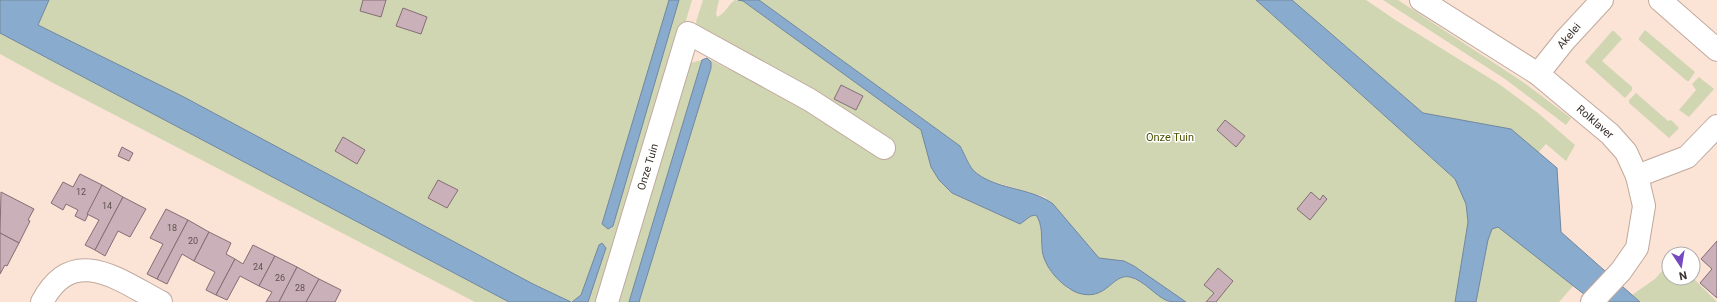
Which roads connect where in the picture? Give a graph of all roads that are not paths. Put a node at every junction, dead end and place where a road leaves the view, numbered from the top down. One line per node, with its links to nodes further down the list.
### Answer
1 (1421, 0): 5 (street, Rolklaver)
2 (1602, 0): 5 (street, Akelei)
3 (1660, 0): 4 (street)
4 (1717, 50)
5 (1538, 74): 8 (street, Rolklaver)
6 (1717, 126): 8 (street)
7 (884, 148): 11 (street, Onze Tuin)
8 (1637, 176): 12 (street, Rolklaver)
9 (42, 302): 10 (street)
10 (161, 302)
11 (607, 302)
12 (1592, 302)

